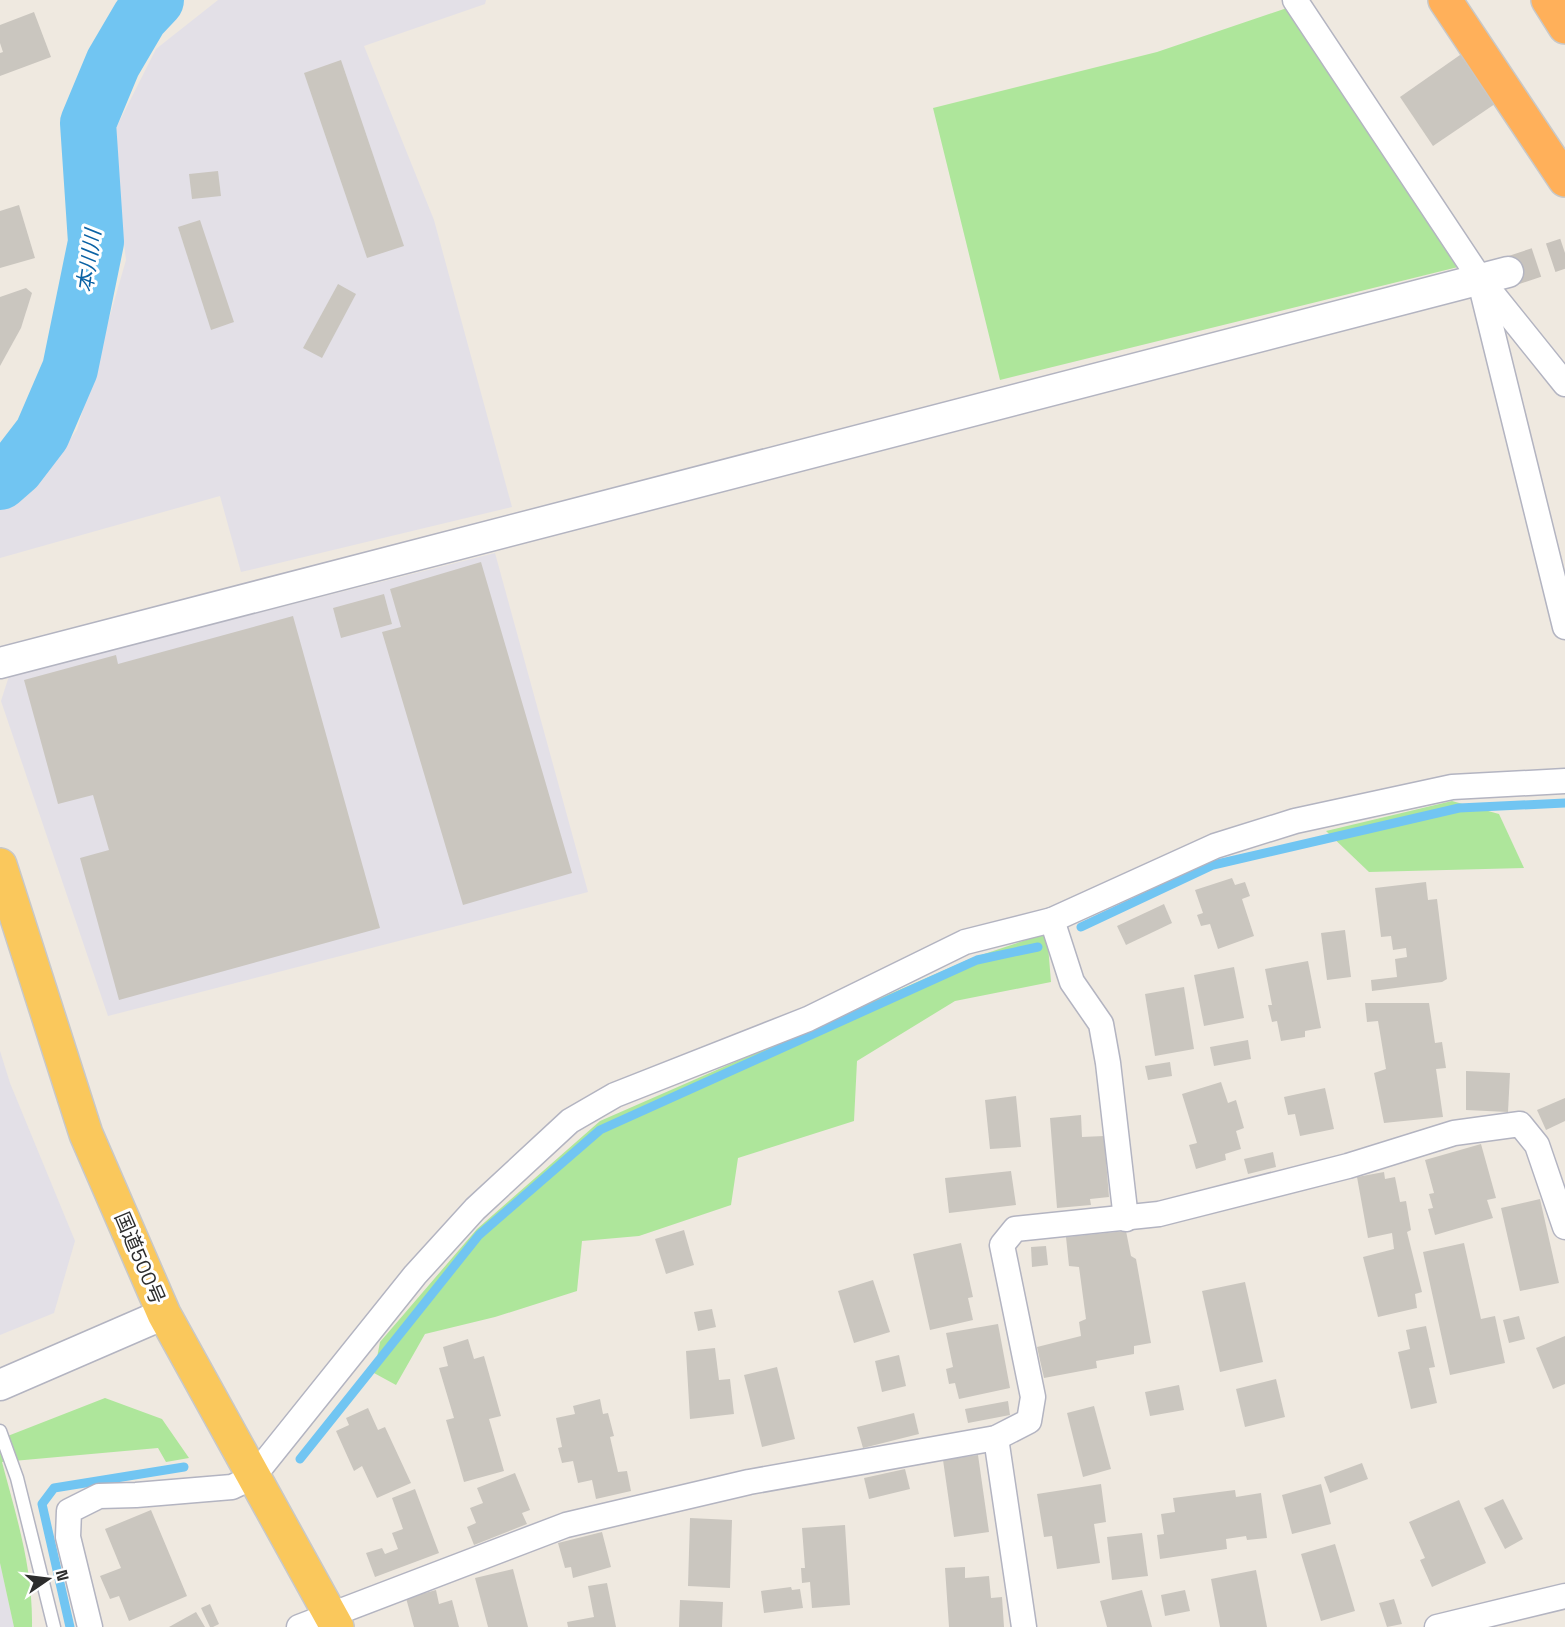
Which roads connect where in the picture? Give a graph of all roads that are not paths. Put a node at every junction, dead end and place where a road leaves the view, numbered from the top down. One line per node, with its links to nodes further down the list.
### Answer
1 (1295, 0): 7 (street)
2 (1445, 0): 5 (highway)
3 (1548, 0): 4 (highway)
4 (1565, 27)
5 (1565, 180)
6 (1508, 272): 7 (street)
7 (1479, 278): 8 (street); 9 (street); 10 (street)
8 (1565, 384)
9 (1565, 627)
10 (0, 663)
11 (1565, 781): 13 (street)
12 (0, 865): 16 (highway, 国道500号)
13 (1052, 920): 14 (street); 20 (street)
14 (1126, 1219): 15 (street); 19 (street)
15 (1565, 1227)
16 (164, 1314): 17 (street); 20 (highway, 国道500号)
17 (0, 1385)
18 (0, 1431): 23 (lane)
19 (996, 1438): 22 (street); 26 (street)
20 (253, 1477): 22 (highway, 国道500号); 24 (street)
21 (1565, 1596): 27 (street)
22 (334, 1622): 25 (street)
23 (54, 1627)
24 (90, 1627)
25 (299, 1627)
26 (1024, 1627)
27 (1437, 1627)

